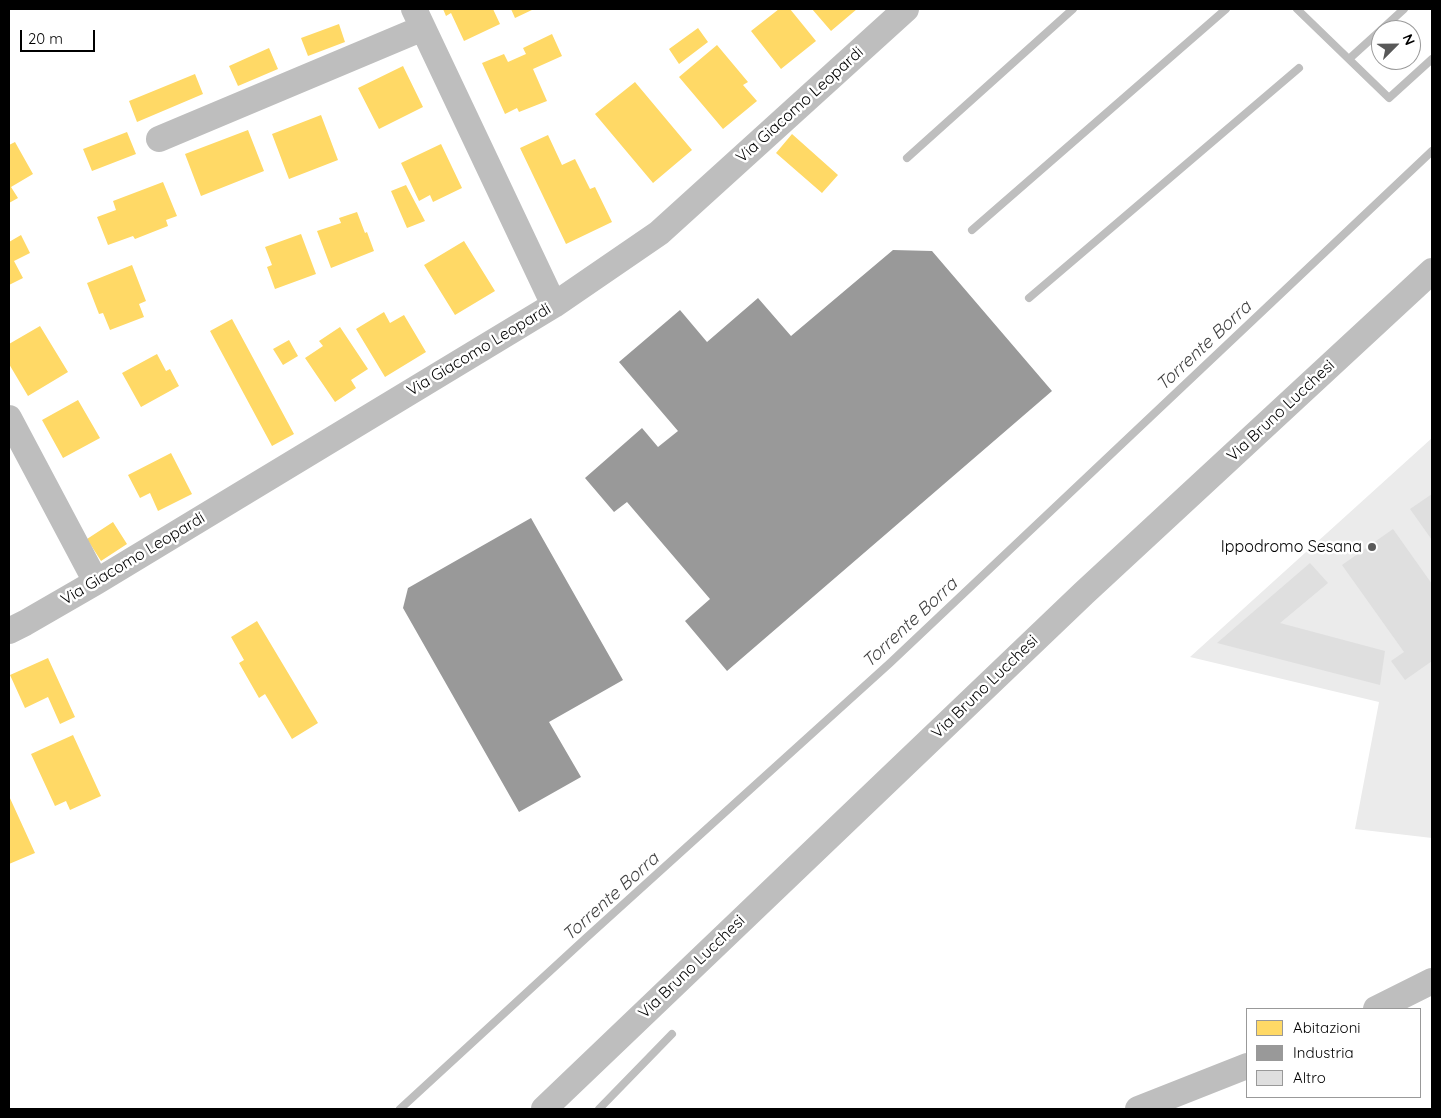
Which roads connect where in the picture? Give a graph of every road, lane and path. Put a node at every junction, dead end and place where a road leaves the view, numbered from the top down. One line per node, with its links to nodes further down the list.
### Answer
1 (906, 9): 5 (street, Via Giacomo Leopardi)
2 (419, 18): 3 (street); 5 (street)
3 (159, 139)
4 (1432, 271): 12 (street, Via Bruno Lucchesi)
5 (554, 305): 7 (street, Via Giacomo Leopardi)
6 (9, 418): 7 (street)
7 (96, 582): 8 (street, Via Giacomo Leopardi)
8 (9, 631)
9 (1432, 981): 10 (street)
10 (1378, 1008)
11 (1246, 1066): 13 (street)
12 (544, 1109)
13 (1138, 1109)

